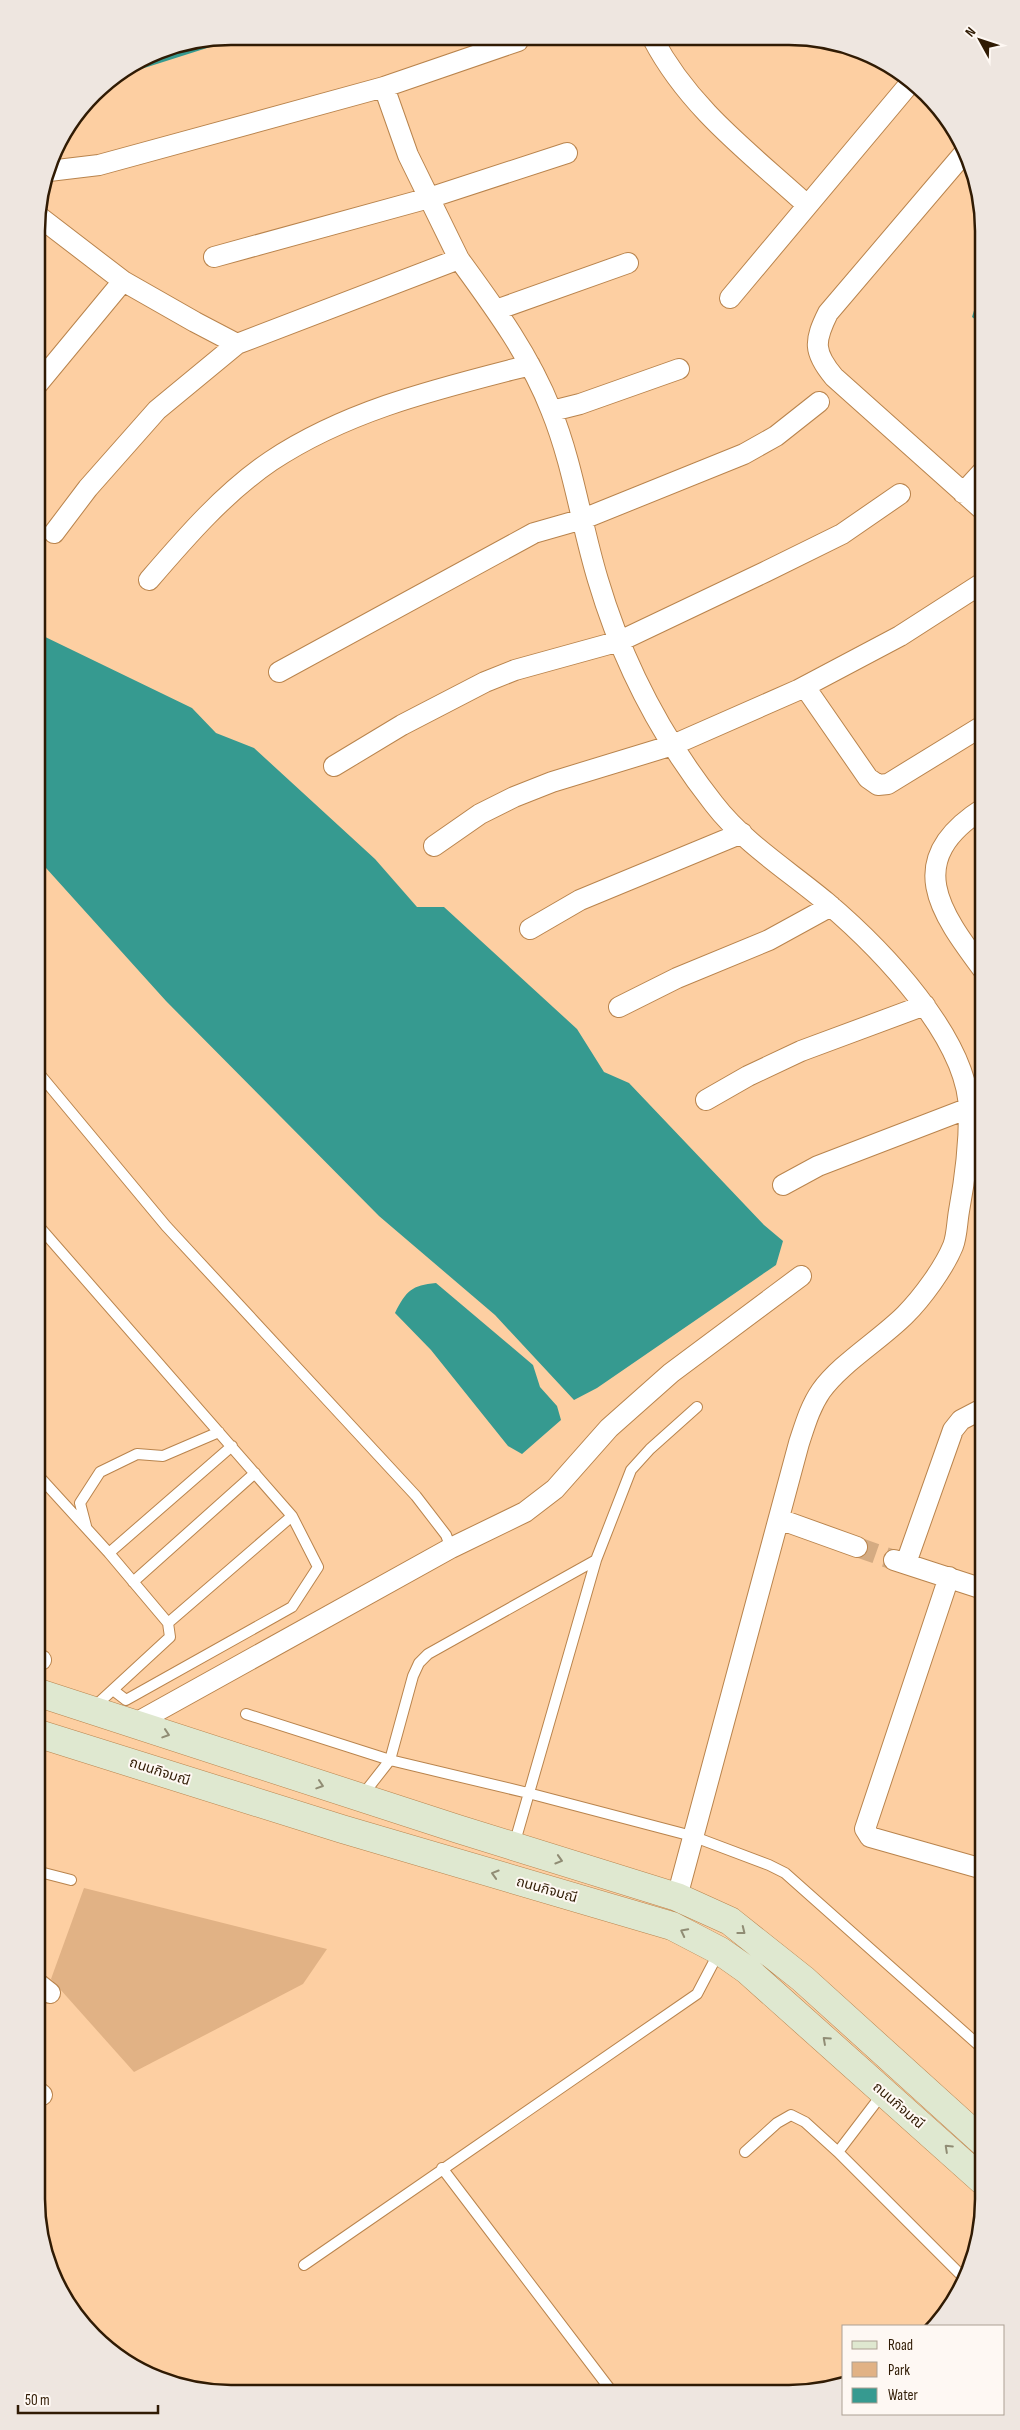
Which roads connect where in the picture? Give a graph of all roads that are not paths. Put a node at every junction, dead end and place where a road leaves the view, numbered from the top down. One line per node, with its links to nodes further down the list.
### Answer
1 (506, 45): 3 (street)
2 (657, 45): 9 (street)
3 (384, 87): 7 (street); 8 (street)
4 (907, 87): 9 (street)
5 (567, 153): 8 (street)
6 (960, 158): 24 (street)
7 (55, 170)
8 (429, 198): 11 (street); 12 (street)
9 (807, 205): 15 (street)
10 (45, 220): 14 (street)
11 (214, 257)
12 (459, 260): 16 (street); 17 (street)
13 (628, 263): 16 (street)
14 (124, 281): 17 (street); 20 (street)
15 (730, 298)
16 (496, 310): 18 (street)
17 (237, 344): 28 (street)
18 (530, 365): 22 (street); 29 (street)
19 (679, 369): 22 (street)
20 (45, 375)
21 (819, 402): 27 (street)
22 (552, 411): 27 (street)
23 (975, 480): 24 (street)
24 (963, 493): 26 (street)
25 (900, 494): 31 (street)
26 (975, 504)
27 (583, 519): 31 (street); 32 (street)
28 (54, 532)
29 (149, 580)
30 (975, 588): 33 (street)
31 (620, 641): 35 (street); 36 (street)
32 (278, 672)
33 (804, 687): 34 (street); 35 (street)
34 (975, 731)
35 (673, 745): 38 (street); 39 (street)
36 (334, 766)
37 (975, 815): 42 (street)
38 (742, 834): 40 (street); 41 (street)
39 (434, 846)
40 (831, 906): 43 (street); 44 (street)
41 (530, 929)
42 (975, 958)
43 (925, 1005): 46 (street); 47 (street)
44 (619, 1007)
45 (45, 1082): 61 (lane)
46 (706, 1100)
47 (969, 1108): 48 (street); 58 (street)
48 (783, 1185)
49 (45, 1233): 53 (lane)
50 (801, 1276): 61 (street)
51 (697, 1407): 63 (lane)
52 (975, 1413): 64 (street)
53 (219, 1432): 54 (lane); 59 (lane)
54 (232, 1446): 55 (lane); 62 (lane)
55 (255, 1473): 57 (lane); 65 (lane)
56 (45, 1484): 59 (lane)
57 (292, 1516): 67 (lane); 69 (lane)
58 (779, 1519): 60 (street); 75 (street)
59 (86, 1527): 62 (lane)
60 (857, 1546)
61 (451, 1548): 69 (street)
62 (109, 1553): 65 (lane)
63 (596, 1560): 72 (lane); 73 (lane)
64 (949, 1577): 66 (street); 77 (street)
65 (133, 1582): 67 (lane)
66 (975, 1586)
67 (168, 1623): 69 (lane)
68 (45, 1694): 69 (main road, ถนนกิจมณี)
69 (114, 1708): 74 (main road, ถนนกิจมณี, one-way to 74)
70 (246, 1714): 72 (lane)
71 (45, 1737): 81 (main road, ถนนกิจมณี, one-way to 71)
72 (390, 1760): 73 (lane); 74 (lane)
73 (528, 1793): 75 (lane); 76 (lane)
74 (360, 1798): 76 (main road, ถนนกิจมณี)
75 (692, 1836): 80 (street); 82 (lane)
76 (514, 1846): 80 (main road, ถนนกิจมณี, one-way to 80)
77 (975, 1863)
78 (45, 1873): 79 (lane)
79 (71, 1880)
80 (676, 1897): 84 (main road, ถนนกิจมณี, one-way to 84)
81 (720, 1951): 83 (main road, ถนนกิจมณี, one-way to 81); 87 (lane)
82 (975, 2042)
83 (884, 2092): 86 (lane); 88 (main road, ถนนกิจมณี, one-way to 83)
84 (975, 2135)
85 (745, 2152): 86 (lane)
86 (838, 2152): 90 (lane)
87 (442, 2168): 89 (lane); 91 (lane)
88 (975, 2174)
89 (304, 2265)
90 (960, 2273)
91 (607, 2385)

